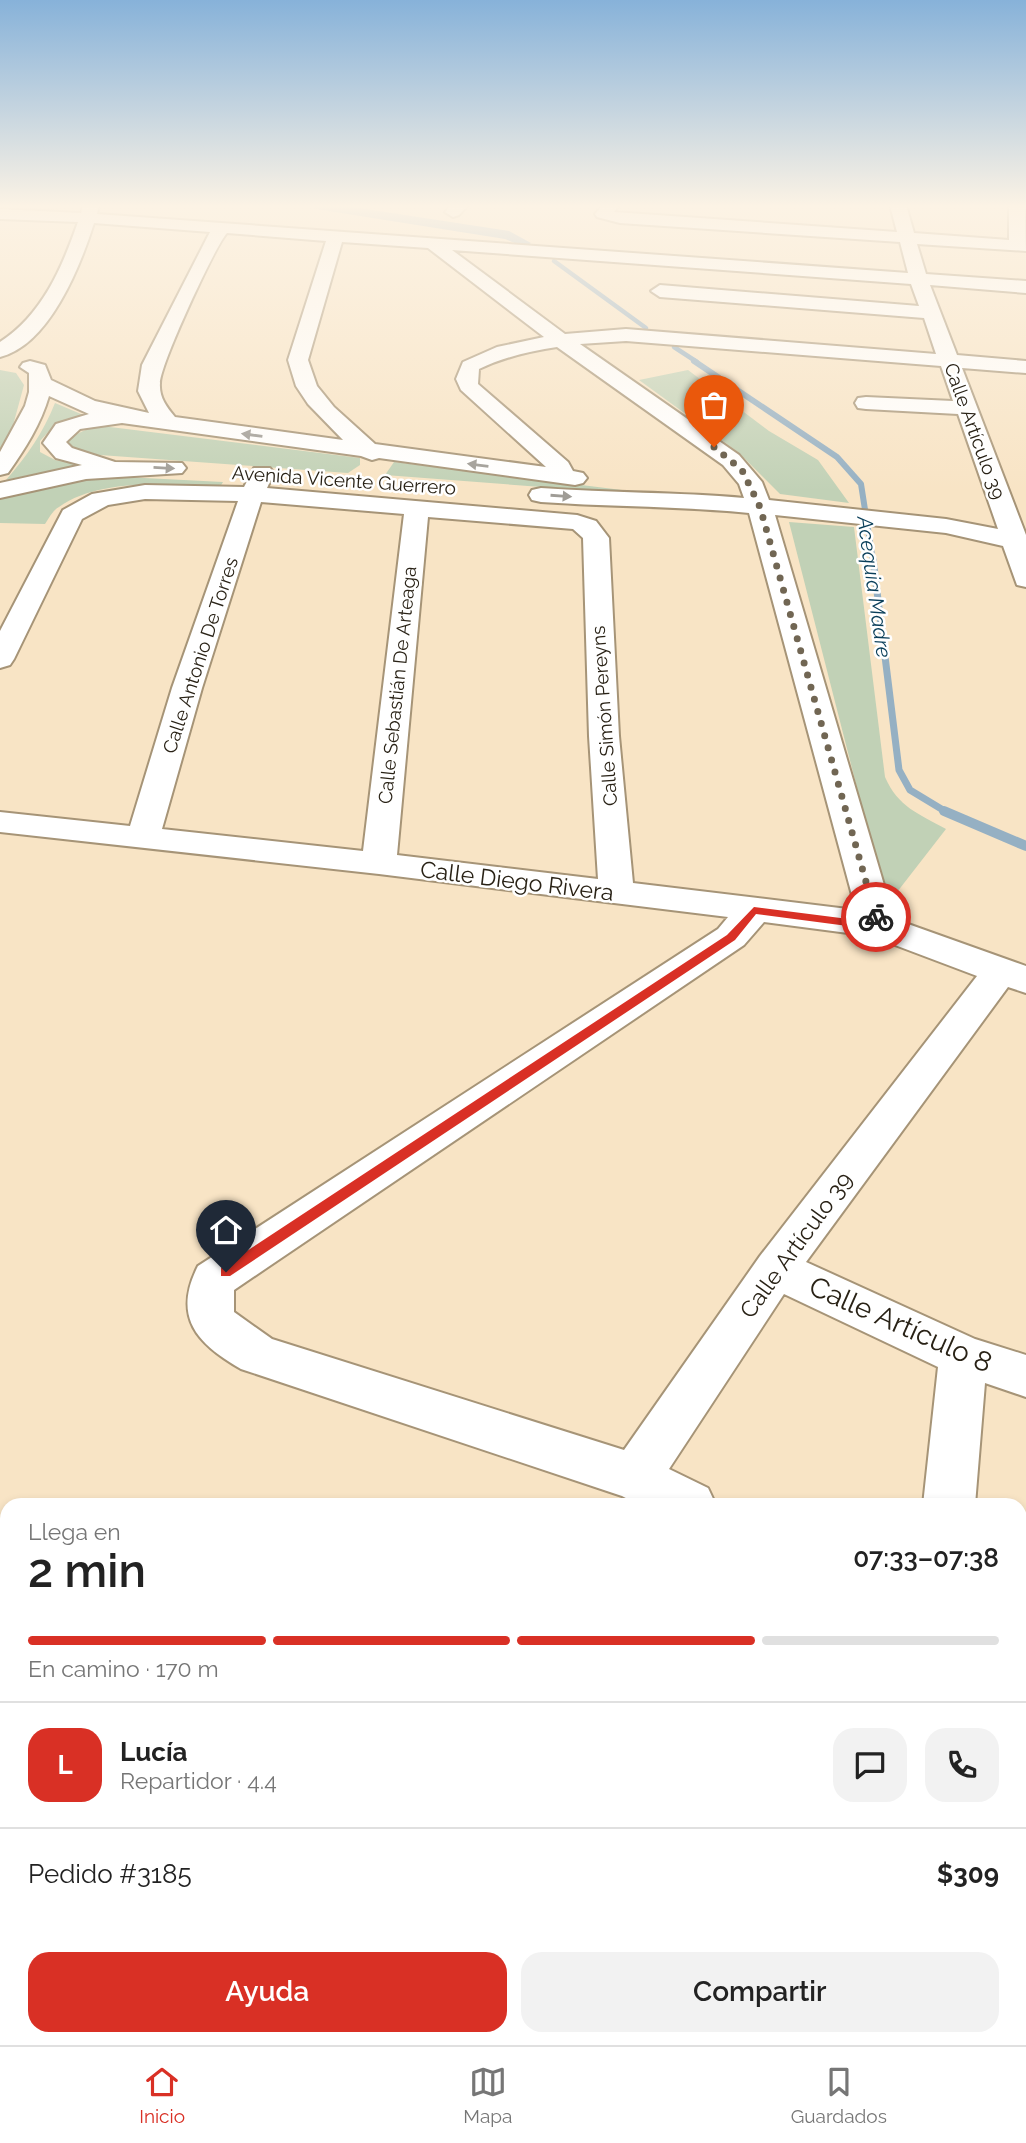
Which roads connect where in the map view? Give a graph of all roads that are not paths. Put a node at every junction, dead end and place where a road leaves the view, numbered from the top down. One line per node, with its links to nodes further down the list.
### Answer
1 (49, 300): 8 (street)
2 (184, 300): 18 (street)
3 (316, 300): 19 (street)
4 (508, 300): 9 (street)
5 (777, 300): 7 (street)
6 (927, 300): 7 (street, Calle Artículo 39)
7 (932, 313): 11 (street, Calle Artículo 39)
8 (30, 330): 10 (street); 14 (street)
9 (562, 341): 11 (street); 23 (street); 29 (street)
10 (0, 351)
11 (949, 361): 13 (street); 16 (street, Calle Artículo 39)
12 (0, 363): 14 (street, Avenida Vicente Guerrero)
13 (1026, 367)
14 (41, 377): 17 (street, Avenida Vicente Guerrero); 21 (street)
15 (866, 403): 16 (street)
16 (966, 408): 30 (street, Calle Artículo 39)
17 (121, 416): 18 (street, Avenida Vicente Guerrero); 20 (street)
18 (169, 424): 19 (street, Avenida Vicente Guerrero, one-way to 18)
19 (370, 451): 22 (street); 23 (street, Avenida Vicente Guerrero, one-way to 19)
20 (114, 467): 24 (street, Avenida Vicente Guerrero, one-way to 24); 25 (street, Avenida Vicente Guerrero)
21 (0, 468)
22 (373, 474)
23 (563, 476): 28 (street, Avenida Vicente Guerrero)
24 (257, 483): 27 (street); 32 (street); 34 (street, Calle Antonio De Torres)
25 (0, 491)
26 (516, 493): 28 (street, Avenida Vicente Guerrero, one-way to 28)
27 (418, 496): 35 (street, Calle Sebastián De Arteaga); 36 (street, Calle Simón Pereyns)
28 (690, 500): 29 (street, Avenida Vicente Guerrero)
29 (760, 507): 30 (street, Avenida Vicente Guerrero); 38 (street)
30 (1020, 542): 31 (street, Calle Artículo 39)
31 (1026, 579)
32 (0, 659)
33 (0, 822): 34 (street, Calle Diego Rivera)
34 (143, 838): 35 (street, Calle Diego Rivera)
35 (379, 863): 36 (street, Calle Diego Rivera)
36 (617, 894): 37 (street, Calle Diego Rivera)
37 (754, 911): 38 (street, Calle Diego Rivera); 43 (street)
38 (878, 926): 39 (street, Calle Diego Rivera)
39 (1014, 974): 40 (street, Calle Artículo 39)
40 (776, 1269): 41 (street, Calle Artículo 8); 43 (street, Calle Artículo 39)
41 (962, 1356): 42 (street, Calle Artículo 8); 45 (street)
42 (1026, 1376)
43 (635, 1477): 44 (street)
44 (676, 1498)
45 (949, 1498)

